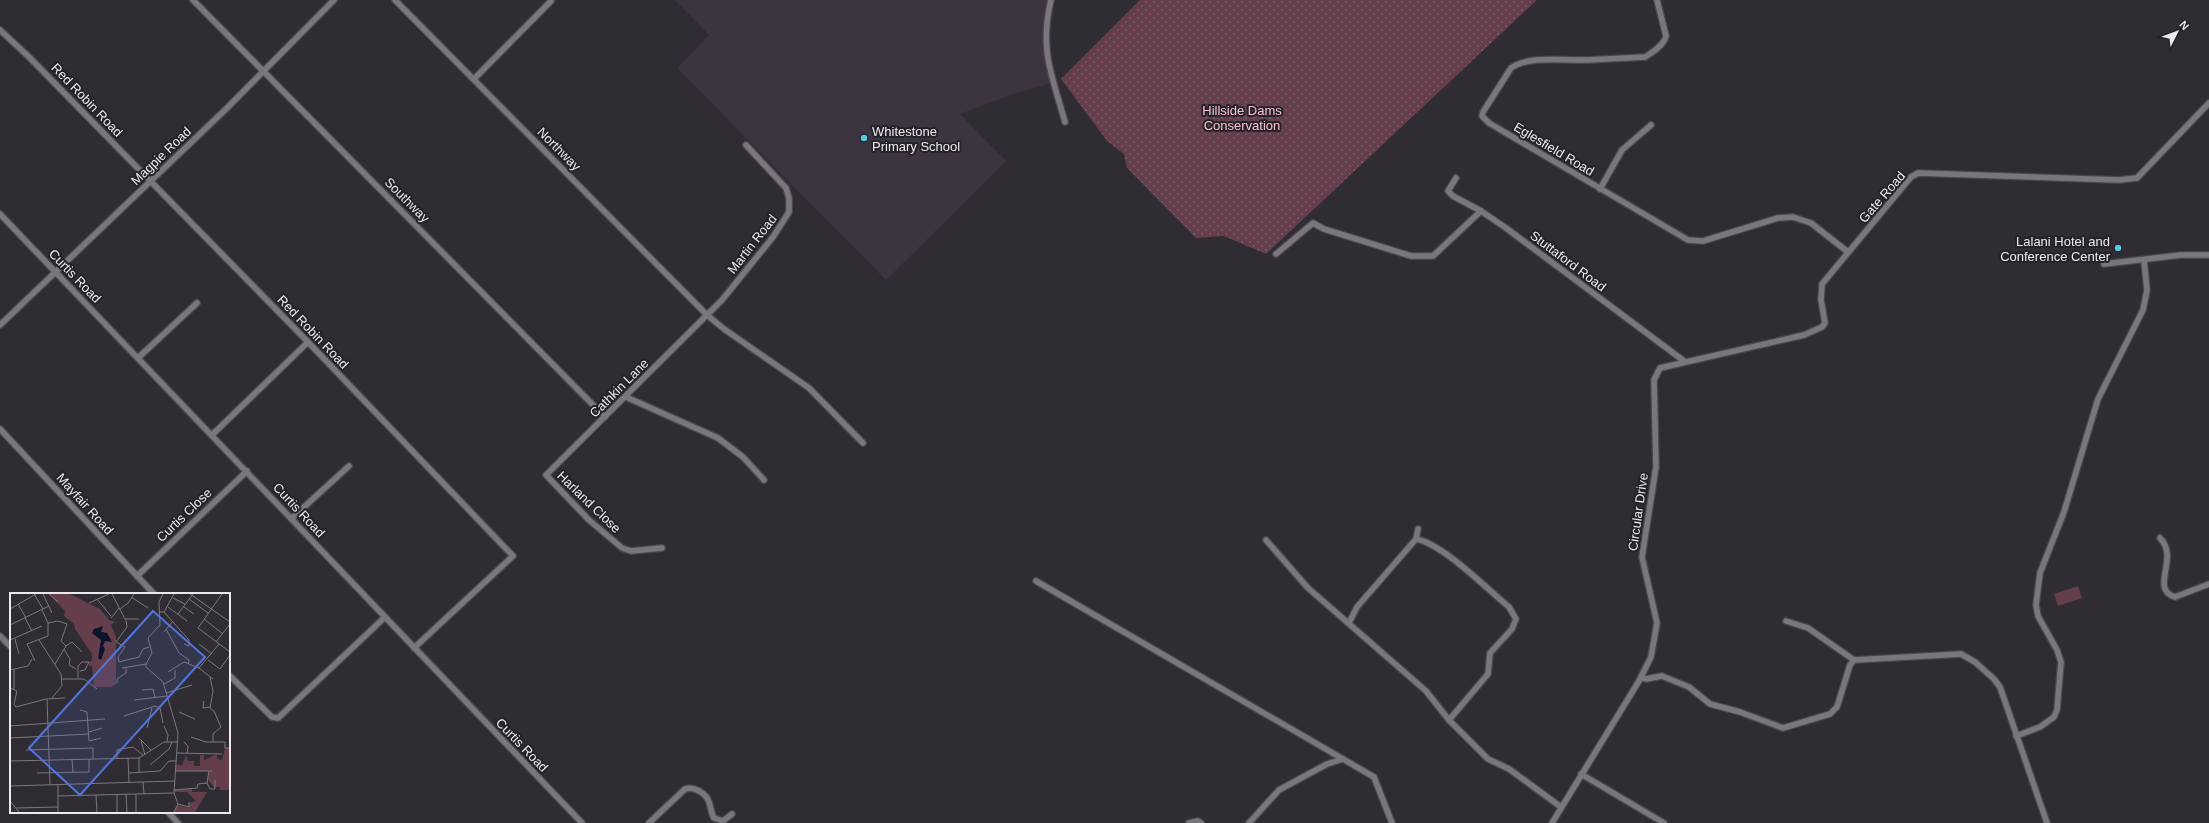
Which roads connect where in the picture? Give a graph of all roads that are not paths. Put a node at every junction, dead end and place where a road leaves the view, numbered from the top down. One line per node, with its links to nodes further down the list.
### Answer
1 (193, 0): 8 (street, Southway)
2 (334, 0): 8 (street, Magpie Road)
3 (395, 0): 9 (street, Northway)
4 (1051, 0): 11 (street)
5 (1657, 0): 16 (street, Eglesfield Road)
6 (551, 1): 9 (street)
7 (0, 30): 15 (street, Red Robin Road)
8 (263, 71): 15 (street, Magpie Road); 32 (street, Southway)
9 (474, 79): 26 (street, Northway)
10 (2209, 103): 19 (street, Gate Road)
11 (1066, 122)
12 (1651, 125): 16 (street)
13 (746, 145): 26 (street, Martin Road)
14 (1456, 178): 17 (street, Stuttaford Road)
15 (151, 181): 24 (street, Magpie Road); 28 (street, Red Robin Road)
16 (1600, 189): 19 (street, Eglesfield Road)
17 (1481, 211): 20 (street); 30 (street, Stuttaford Road)
18 (0, 214): 24 (street, Curtis Road)
19 (1848, 252): 30 (street, Gate Road)
20 (1276, 254)
21 (2209, 255): 22 (street)
22 (2144, 260): 23 (street); 60 (street)
23 (2104, 264)
24 (56, 272): 27 (street, Magpie Road); 29 (street, Curtis Road)
25 (197, 303): 29 (street)
26 (707, 315): 31 (street, Cathkin Lane); 35 (street, Northway)
27 (0, 325)
28 (308, 342): 34 (street); 55 (street, Red Robin Road)
29 (138, 358): 34 (street, Curtis Road)
30 (1684, 361): 58 (street, Circular Drive)
31 (626, 397): 32 (street, Cathkin Lane); 39 (street)
32 (605, 417): 38 (street, Cathkin Lane)
33 (0, 429): 46 (street, Mayfair Road)
34 (212, 435): 37 (street, Curtis Road)
35 (864, 443)
36 (349, 466): 40 (street)
37 (247, 471): 40 (street, Curtis Road); 46 (street, Curtis Close)
38 (546, 475): 45 (street, Harland Close)
39 (764, 480)
40 (292, 518): 50 (street, Curtis Road)
41 (1418, 529): 43 (street)
42 (2160, 538): 48 (street)
43 (1416, 539): 52 (street); 59 (street)
44 (1266, 540): 52 (street)
45 (662, 548)
46 (137, 576): 49 (street, Mayfair Road)
47 (1036, 581): 61 (street)
48 (2209, 584)
49 (153, 593)
50 (384, 618): 55 (street, Curtis Road); 57 (street)
51 (1786, 621): 56 (street)
52 (1349, 623): 59 (street)
53 (0, 636): 54 (street)
54 (10, 646)
55 (414, 648): 68 (street, Curtis Road)
56 (1854, 660): 58 (street); 60 (street)
57 (230, 676)
58 (1640, 677): 62 (street, Circular Drive)
59 (1449, 720): 63 (street)
60 (2016, 736): 76 (street)
61 (1343, 759): 72 (street); 73 (street)
62 (1582, 774): 63 (street, Circular Drive); 75 (street)
63 (1562, 807): 74 (street, Circular Drive)
64 (169, 813): 67 (street)
65 (732, 814): 66 (street)
66 (724, 822): 69 (street)
67 (178, 823)
68 (582, 823)
69 (649, 823)
70 (1189, 823): 71 (street)
71 (1201, 823)
72 (1249, 823)
73 (1392, 823)
74 (1552, 823)
75 (1664, 823)
76 (2047, 823)

